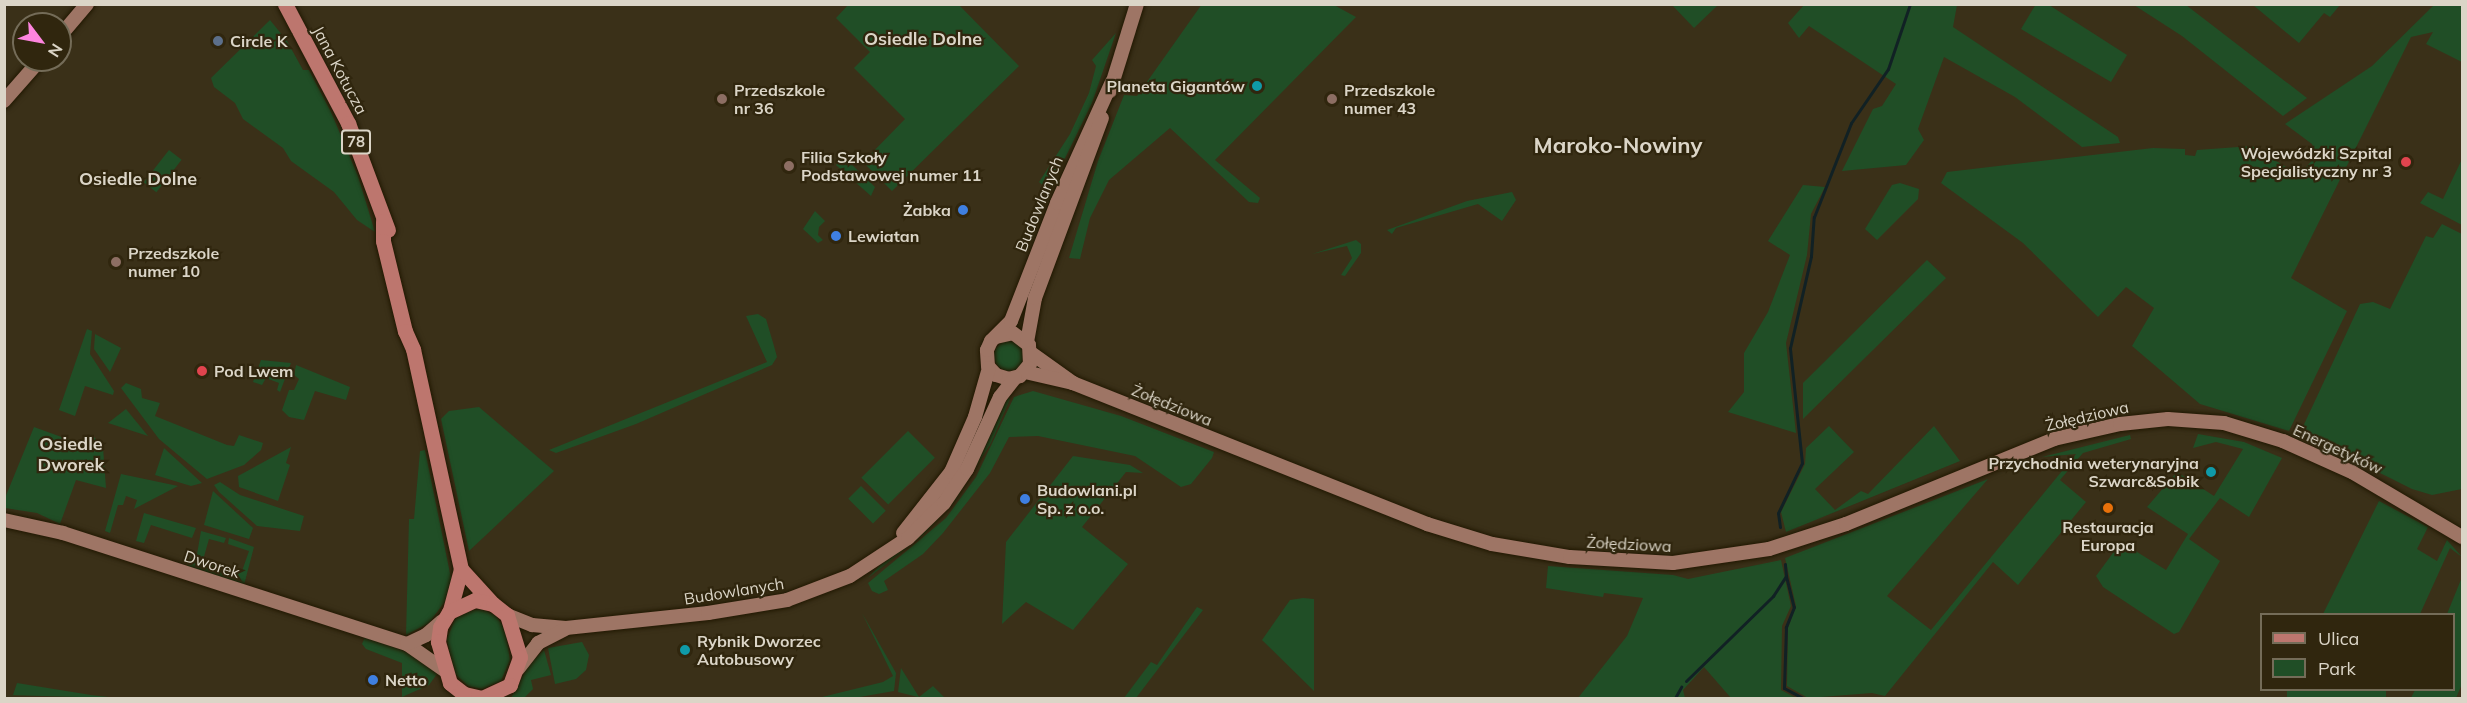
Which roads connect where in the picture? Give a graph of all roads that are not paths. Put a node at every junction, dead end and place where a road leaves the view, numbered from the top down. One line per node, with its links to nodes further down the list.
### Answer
1 (87, 4): 4 (street)
2 (285, 4): 17 (main road, Jana Kotucza / 78)
3 (1138, 7): 6 (street, Budowlanych)
4 (72, 22)
5 (29, 72): 7 (street)
6 (1112, 82): 8 (street, Budowlanych); 9 (street, Budowlanych)
7 (4, 101)
8 (996, 337): 9 (street); 10 (street)
9 (1029, 348): 11 (street); 12 (street, Żołędziowa)
10 (989, 368): 11 (street); 16 (street, Budowlanych)
11 (1020, 375): 12 (street, Żołędziowa); 16 (street, Budowlanych)
12 (1073, 383): 13 (street, Żołędziowa)
13 (2189, 419): 15 (street, Energetyków)
14 (4, 520): 22 (street, Dworek)
15 (2463, 537)
16 (893, 546): 21 (street, Budowlanych)
17 (461, 569): 18 (main road); 20 (main road, Jana Kotucza / 78)
18 (493, 604): 19 (main road); 20 (main road)
19 (507, 615): 21 (street, Budowlanych); 23 (main road)
20 (446, 616): 22 (street); 24 (main road, 78)
21 (566, 628): 23 (street, Budowlanych)
22 (407, 644): 24 (street, Dworek)
23 (518, 669): 25 (main road, 78)
24 (444, 670): 26 (main road, 78)
25 (503, 694): 26 (main road, 78)
26 (471, 698)

